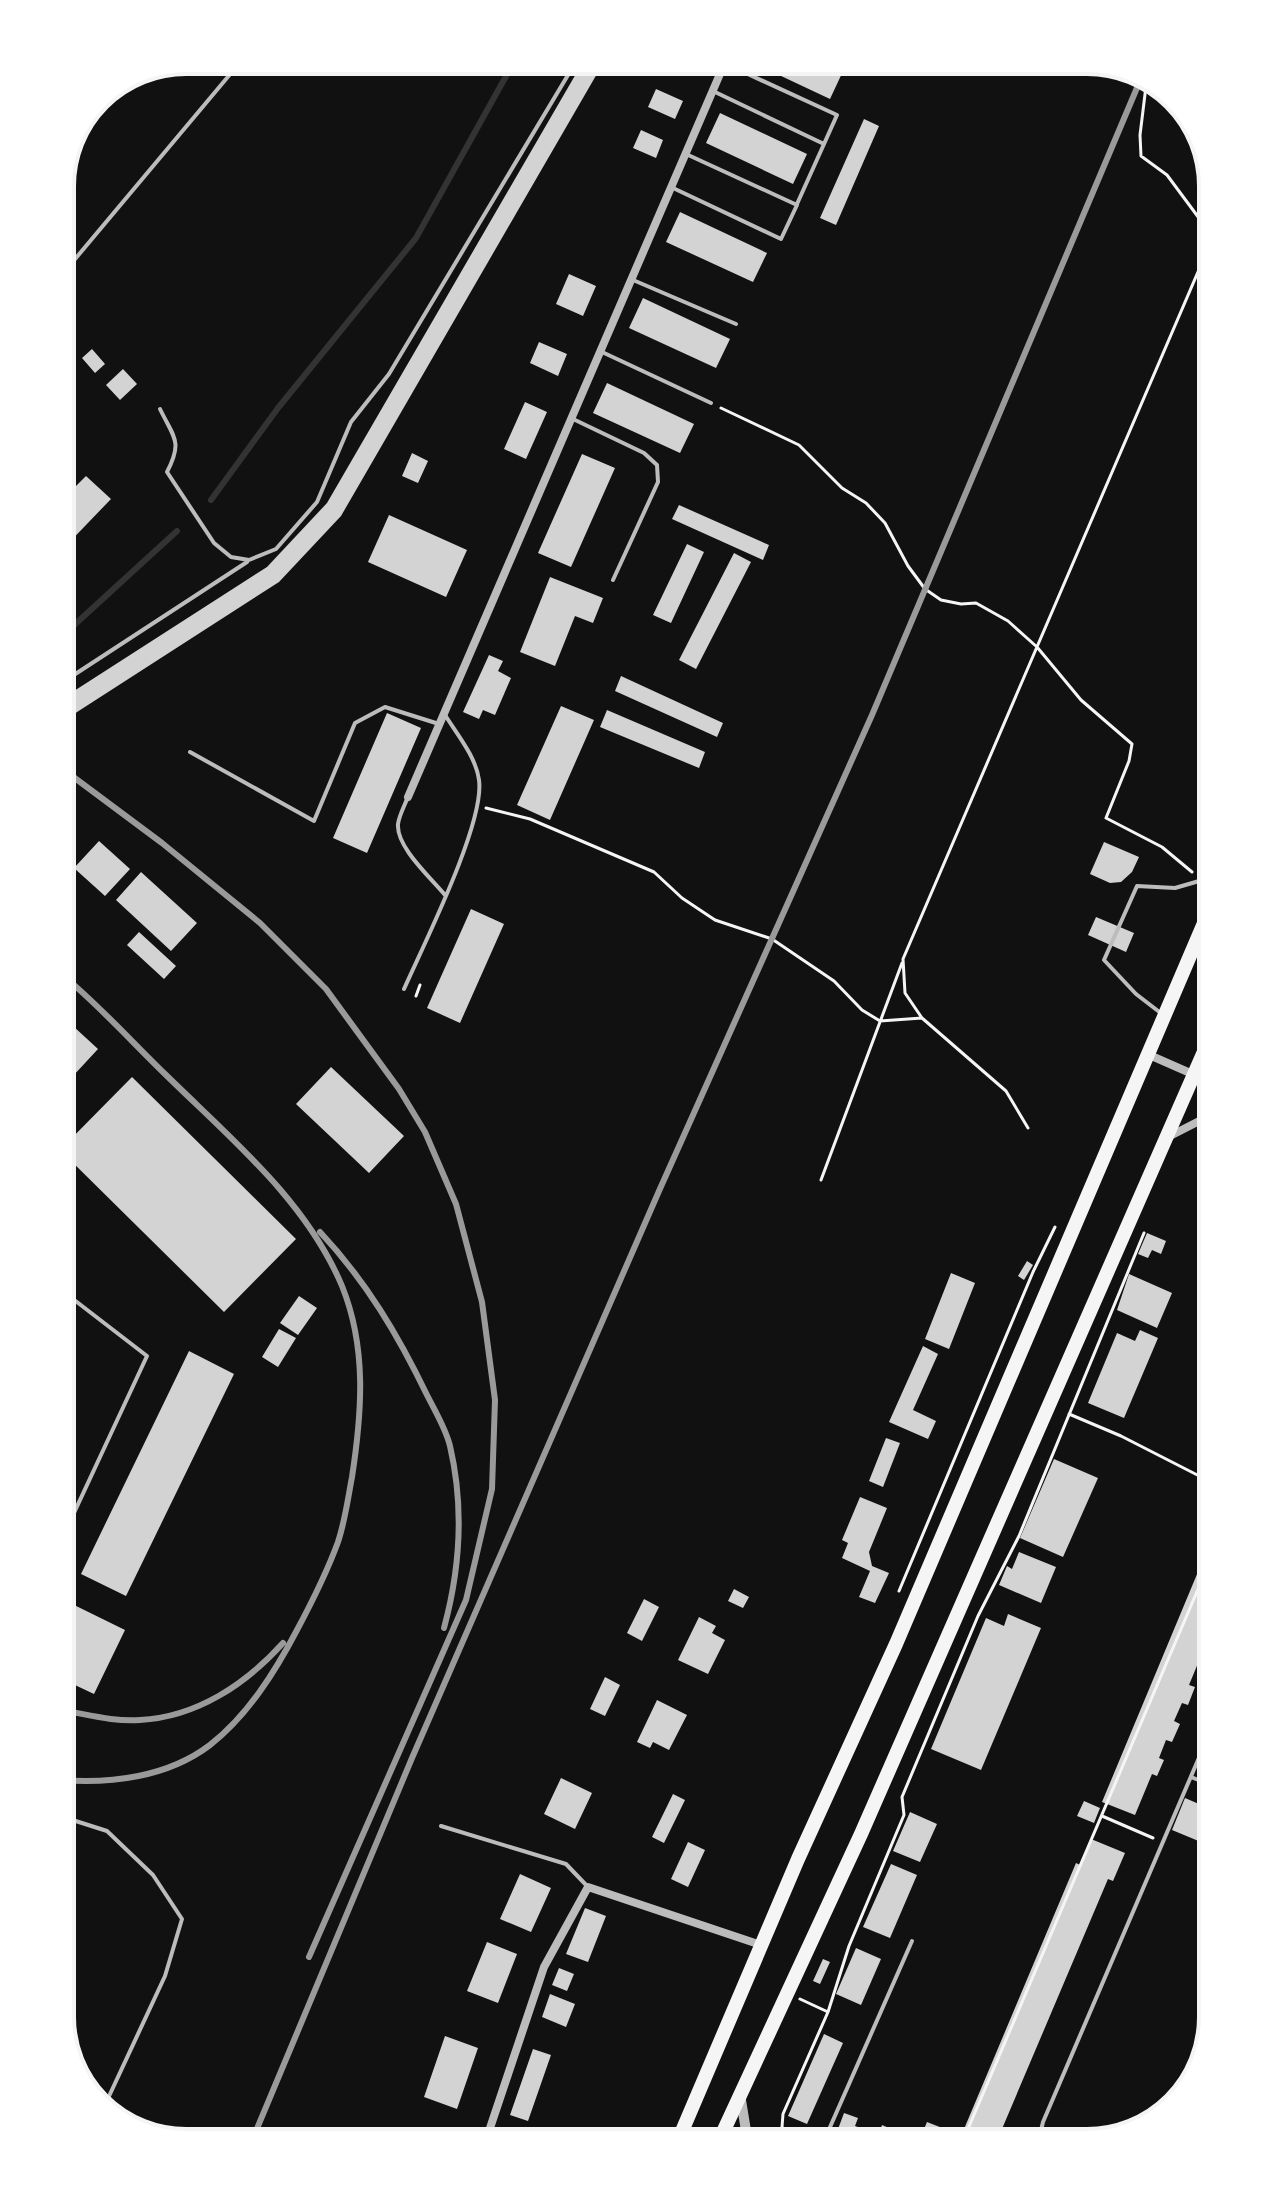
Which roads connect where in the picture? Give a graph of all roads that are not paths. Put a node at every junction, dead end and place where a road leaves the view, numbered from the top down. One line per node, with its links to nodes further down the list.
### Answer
1 (230, 74): 10 (lane)
2 (569, 74): 17 (lane)
3 (720, 74): 5 (street)
4 (750, 74): 6 (lane)
5 (712, 91): 6 (lane); 7 (street)
6 (824, 144): 9 (lane)
7 (685, 154): 8 (street); 9 (lane)
8 (671, 187): 9 (lane); 11 (street)
9 (797, 205)
10 (74, 260)
11 (631, 279): 12 (lane); 13 (street)
12 (736, 324)
13 (600, 351): 14 (lane); 16 (street)
14 (711, 403)
15 (160, 409): 17 (lane)
16 (571, 418): 18 (lane); 20 (street)
17 (249, 560): 19 (lane)
18 (613, 580)
19 (74, 675)
20 (444, 713): 21 (street); 25 (lane)
21 (439, 724): 22 (lane); 23 (street)
22 (190, 752)
23 (408, 797): 25 (lane)
24 (1199, 881): 28 (lane)
25 (445, 895): 27 (lane)
26 (1199, 934): 28 (main road)
27 (404, 989)
28 (1163, 1015): 29 (main road)
29 (1147, 1054): 31 (street); 44 (main road)
30 (1199, 1064): 31 (main road)
31 (1195, 1074): 32 (street); 34 (main road)
32 (1199, 1076)
33 (1199, 1121): 34 (street)
34 (1167, 1138): 45 (main road)
35 (74, 1300): 36 (lane)
36 (74, 1513)
37 (1199, 1758): 38 (lane)
38 (1191, 1777): 39 (lane); 52 (lane)
39 (1199, 1780)
40 (74, 1820): 46 (lane)
41 (441, 1826): 42 (lane)
42 (588, 1887): 44 (street); 47 (street)
43 (912, 1941): 51 (lane)
44 (761, 1945): 48 (main road)
45 (740, 2093): 49 (main road); 50 (street)
46 (108, 2097)
47 (490, 2129)
48 (683, 2129)
49 (724, 2129)
50 (746, 2129)
51 (829, 2129)
52 (1041, 2129)

